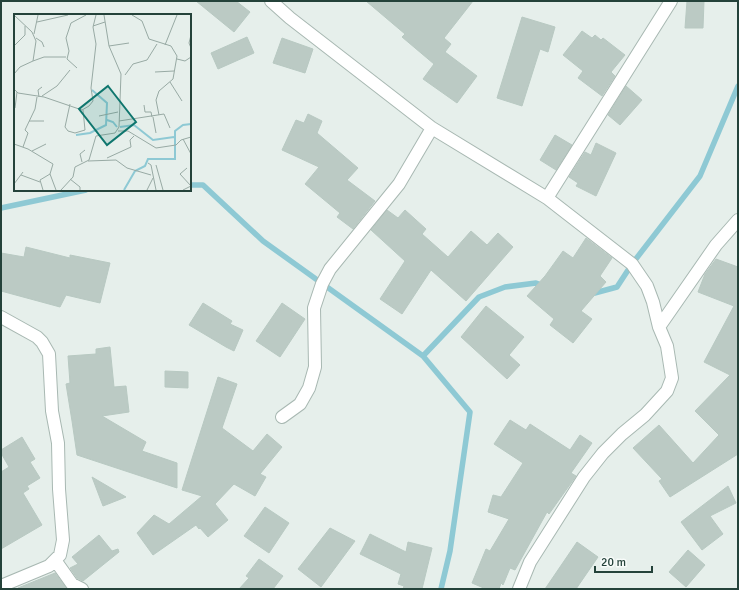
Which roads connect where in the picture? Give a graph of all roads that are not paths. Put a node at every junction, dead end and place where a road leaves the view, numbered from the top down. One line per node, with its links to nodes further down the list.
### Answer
1 (271, 1): 3 (street)
2 (671, 1): 4 (street)
3 (432, 128): 4 (street); 8 (street)
4 (547, 198): 7 (street)
5 (738, 220): 7 (street)
6 (1, 317): 9 (street)
7 (659, 327): 13 (street)
8 (282, 417)
9 (55, 560): 10 (street); 12 (street)
10 (1, 586): 11 (street)
11 (3, 589)
12 (82, 589)
13 (518, 589)

